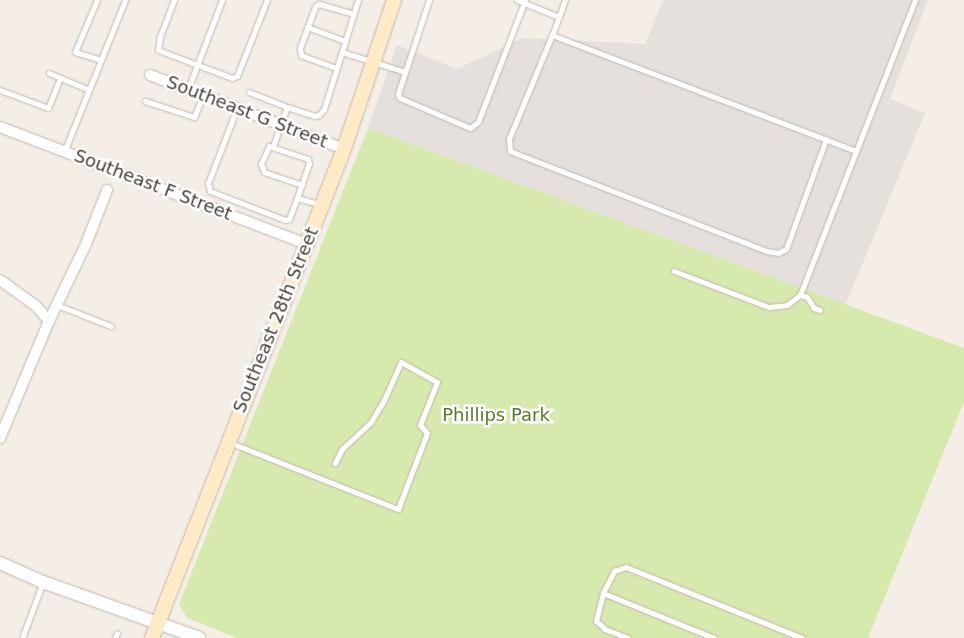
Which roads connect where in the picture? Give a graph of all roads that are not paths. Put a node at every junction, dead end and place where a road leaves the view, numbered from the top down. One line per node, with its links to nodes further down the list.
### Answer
1 (97, 0): 19 (lane)
2 (125, 0): 19 (lane)
3 (174, 0): 21 (lane)
4 (222, 0): 21 (lane)
5 (267, 0): 21 (lane)
6 (358, 0): 13 (lane)
7 (394, 0): 20 (main road, Southeast 28th Street)
8 (429, 0): 23 (lane)
9 (517, 0): 12 (lane)
10 (564, 0): 14 (lane)
11 (915, 0): 40 (lane)
12 (524, 1): 14 (lane); 23 (lane)
13 (353, 14): 15 (lane); 17 (lane)
14 (559, 17): 16 (lane)
15 (307, 27): 17 (lane); 22 (lane)
16 (552, 35): 37 (lane); 37 (lane)
17 (345, 41): 18 (lane)
18 (342, 52): 20 (lane); 22 (lane)
19 (101, 60): 29 (lane)
20 (374, 62): 23 (lane); 39 (main road, Southeast 28th Street)
21 (197, 64): 27 (lane)
22 (336, 68): 33 (lane)
23 (405, 72)
24 (49, 73): 26 (lane)
25 (150, 75): 27 (street, Southeast G Street)
26 (60, 78): 28 (lane); 29 (lane)
27 (188, 89): 31 (street, Southeast G Street)
28 (0, 90)
29 (89, 90): 41 (lane)
30 (248, 92): 33 (lane)
31 (204, 95): 32 (lane); 34 (street, Southeast G Street)
32 (145, 101)
33 (287, 107): 35 (lane)
34 (237, 108): 35 (street, Southeast G Street); 44 (lane)
35 (280, 125): 38 (lane); 39 (street, Southeast G Street)
36 (0, 127): 41 (street, Southeast F Street)
37 (826, 139): 40 (lane)
38 (273, 146): 42 (lane); 42 (lane)
39 (344, 149): 45 (main road, Southeast 28th Street)
40 (856, 151): 49 (lane)
41 (64, 152): 46 (street, Southeast F Street)
42 (302, 185): 44 (lane)
43 (107, 190): 50 (street)
44 (297, 198): 45 (lane)
45 (322, 205): 46 (main road, Southeast 28th Street)
46 (307, 244): 55 (main road, Southeast 28th Street)
47 (674, 271): 49 (lane)
48 (0, 280): 52 (street)
49 (800, 295): 51 (lane)
50 (57, 305): 52 (street); 53 (lane)
51 (820, 310)
52 (48, 321): 54 (street)
53 (111, 326)
54 (1, 434)
55 (228, 442): 56 (lane); 60 (main road, Southeast 28th Street)
56 (335, 463)
57 (0, 563): 58 (street)
58 (43, 582): 60 (street); 61 (lane)
59 (604, 594): 64 (lane); 65 (lane); 66 (lane)
60 (158, 622): 62 (main road, Southeast 28th Street); 63 (street)
61 (22, 638)
62 (152, 638)
63 (199, 638)
64 (628, 638)
65 (714, 638)
66 (802, 638)

